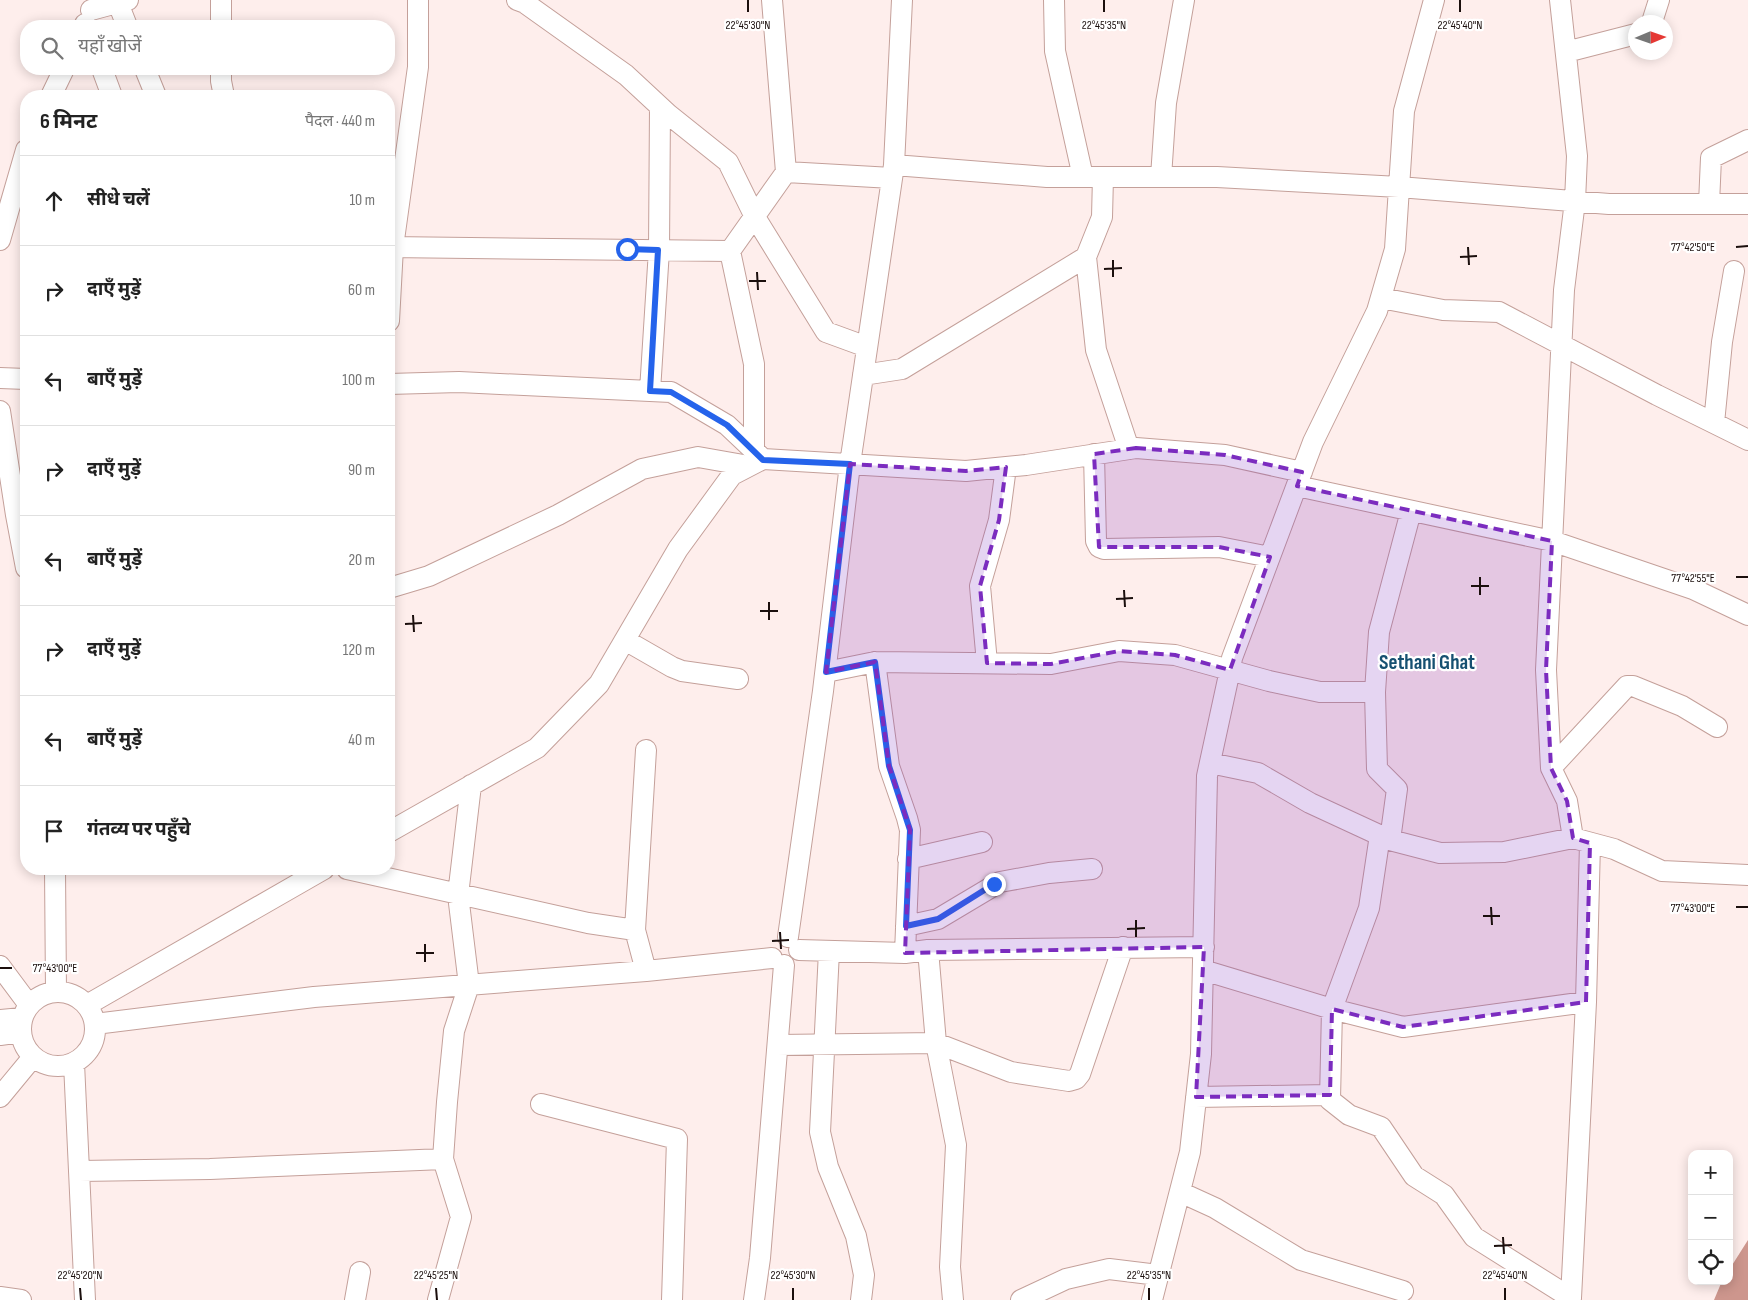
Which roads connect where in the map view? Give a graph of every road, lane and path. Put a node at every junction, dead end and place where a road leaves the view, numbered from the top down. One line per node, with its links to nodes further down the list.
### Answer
1 (220, 0): 15 (street)
2 (418, 0): 41 (street)
3 (517, 0): 28 (street)
4 (772, 0): 32 (street)
5 (902, 0): 31 (street)
6 (1054, 0): 27 (street)
7 (1184, 0): 35 (street)
8 (1434, 0): 36 (street)
9 (1560, 0): 18 (street)
10 (1659, 0): 12 (street)
11 (123, 1): 13 (street); 14 (street)
12 (1654, 15)
13 (88, 17)
14 (126, 20)
15 (221, 20)
16 (1628, 36): 18 (street)
17 (1040, 51): 27 (street)
18 (1566, 52): 37 (street)
19 (61, 75): 23 (street)
20 (104, 75): 24 (street)
21 (147, 75): 25 (street)
22 (221, 75): 26 (street)
23 (54, 90)
24 (110, 90)
25 (154, 90)
26 (223, 90)
27 (1065, 97): 33 (street)
28 (660, 107): 40 (street); 44 (street)
29 (1748, 140): 38 (street)
30 (20, 171): 42 (street)
31 (893, 171): 32 (street); 33 (street); 50 (street)
32 (786, 172): 40 (street)
33 (1083, 177): 34 (street)
34 (1103, 177): 35 (street); 46 (street)
35 (1161, 177): 36 (street)
36 (1399, 187): 37 (street); 48 (street)
37 (1575, 201): 38 (street); 49 (street)
38 (1709, 204): 39 (street)
39 (1748, 204)
40 (755, 218): 45 (street); 50 (street)
41 (395, 220)
42 (0, 240)
43 (395, 247): 44 (street)
44 (658, 250): 45 (street); 55 (street)
45 (730, 251): 61 (street)
46 (1086, 257): 51 (street); 59 (street)
47 (1734, 271): 57 (street)
48 (1381, 298): 49 (street); 64 (street)
49 (1562, 346): 57 (street); 67 (street)
50 (867, 347): 51 (street)
51 (863, 375): 62 (street)
52 (0, 378): 53 (street)
53 (20, 379)
54 (395, 384): 55 (street)
55 (650, 391): 61 (street)
56 (0, 411): 65 (street)
57 (1714, 423): 58 (street)
58 (1748, 440)
59 (1129, 449): 60 (street); 64 (street)
60 (1094, 454): 63 (street); 68 (street)
61 (755, 459): 62 (street); 69 (street); 71 (street)
62 (850, 464): 63 (street); 75 (street)
63 (1006, 467): 73 (street)
64 (1299, 479): 66 (street); 68 (street)
65 (19, 485)
66 (1411, 510): 67 (street); 77 (street)
67 (1552, 541): 70 (street); 81 (street)
68 (1270, 557): 74 (street)
69 (395, 586)
70 (1748, 615)
71 (624, 640): 76 (street); 82 (street)
72 (875, 662): 73 (street); 75 (street); 87 (street)
73 (986, 663): 74 (street)
74 (1230, 670): 77 (street); 80 (street)
75 (826, 672): 96 (street)
76 (738, 679)
77 (1375, 692): 84 (street)
78 (1717, 727): 81 (street)
79 (646, 750): 95 (street)
80 (1210, 763): 84 (street); 98 (street)
81 (1551, 768): 85 (street)
82 (471, 785): 83 (street); 93 (street)
83 (395, 829)
84 (1385, 837): 85 (street); 110 (street)
85 (1582, 840): 92 (street); 108 (street)
86 (982, 842): 87 (street)
87 (908, 859): 94 (street)
88 (1092, 869): 94 (street)
89 (55, 875): 107 (street)
90 (314, 875): 109 (street)
91 (373, 875): 93 (street)
92 (1748, 875)
93 (458, 895): 95 (street); 106 (street)
94 (906, 926): 101 (street)
95 (635, 930): 105 (street)
96 (793, 944): 100 (street); 102 (street)
97 (1123, 947): 98 (street); 99 (street); 115 (street)
98 (1204, 947): 104 (street)
99 (928, 950): 101 (street); 115 (street)
100 (829, 952): 101 (street); 117 (street)
101 (905, 953)
102 (778, 962): 105 (street); 116 (street)
103 (0, 966): 111 (street)
104 (1203, 970): 110 (street); 122 (street)
105 (646, 971): 106 (street)
106 (469, 985): 113 (street); 124 (street)
107 (56, 992): 109 (street); 111 (street)
108 (1586, 1002): 110 (street); 131 (street)
109 (86, 1005): 113 (street)
110 (1332, 1010): 120 (street)
111 (24, 1018): 112 (street); 114 (street); 118 (street)
112 (0, 1020)
113 (95, 1024): 119 (street)
114 (0, 1035)
115 (936, 1043): 117 (street); 139 (street)
116 (778, 1045): 117 (street); 137 (street)
117 (825, 1045): 138 (street)
118 (33, 1057): 119 (street); 121 (street)
119 (74, 1063): 125 (street)
120 (1330, 1095): 122 (street); 131 (street)
121 (0, 1097)
122 (1196, 1097): 126 (street)
123 (541, 1104): 136 (street)
124 (443, 1159): 125 (street); 135 (street)
125 (80, 1171): 133 (street)
126 (1180, 1192): 128 (street); 129 (street)
127 (360, 1272): 134 (street)
128 (1158, 1275): 140 (street); 141 (street)
129 (1403, 1291)
130 (0, 1297): 132 (street)
131 (1571, 1299)
132 (21, 1300)
133 (85, 1300)
134 (355, 1300)
135 (438, 1300)
136 (672, 1300)
137 (754, 1300)
138 (861, 1300)
139 (953, 1300)
140 (1021, 1300)
141 (1152, 1300)

